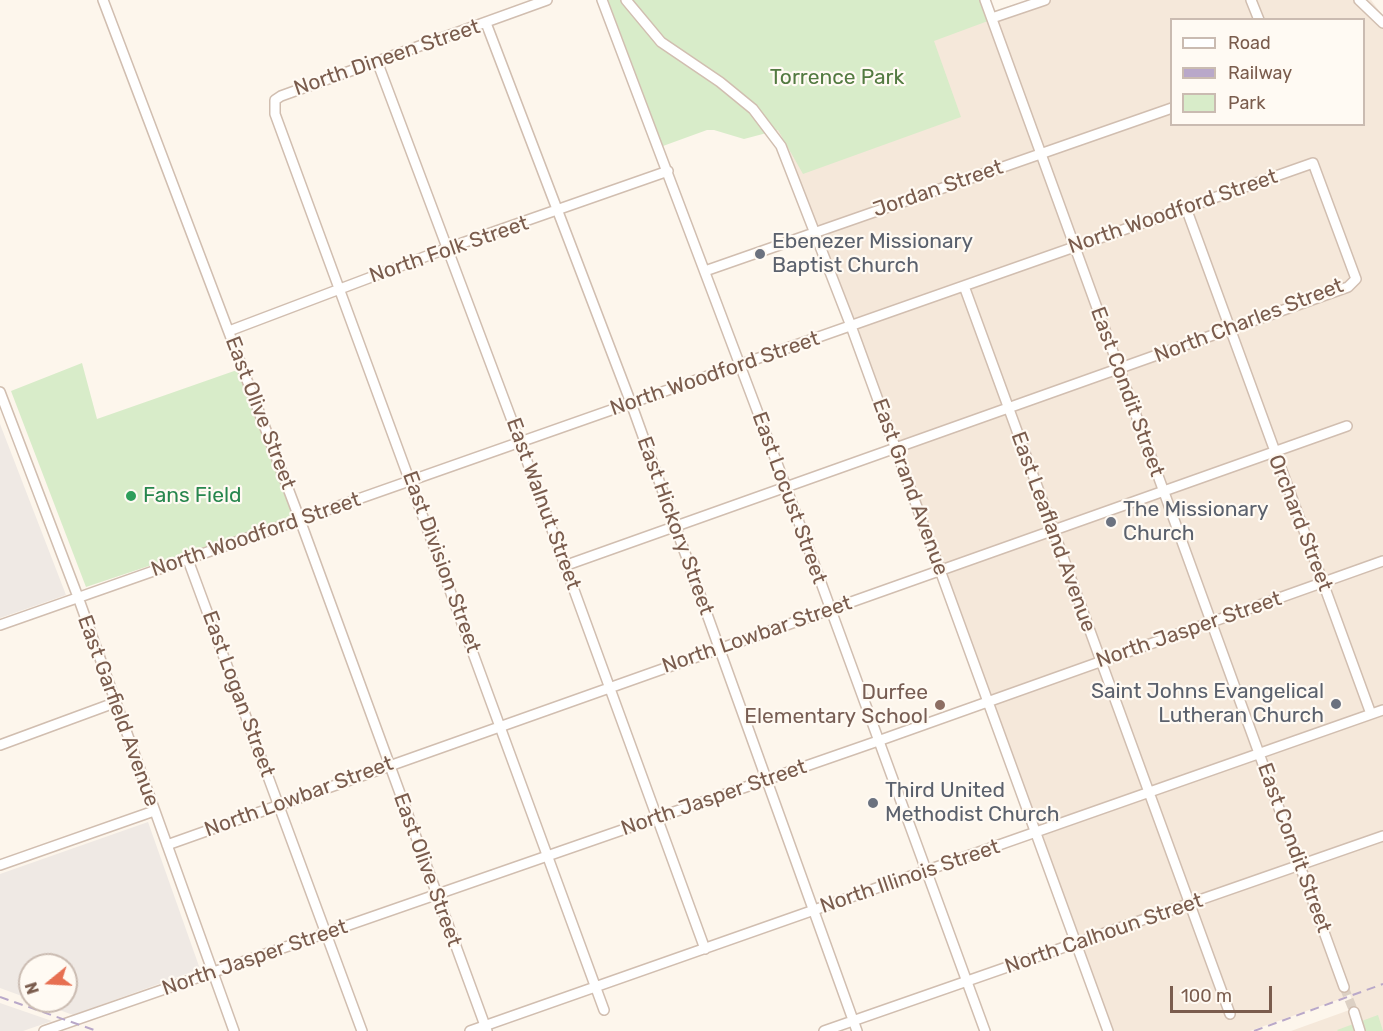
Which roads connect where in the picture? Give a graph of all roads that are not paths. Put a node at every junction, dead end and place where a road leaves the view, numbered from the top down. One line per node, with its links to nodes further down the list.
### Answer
1 (103, 0): 29 (street, East Olive Street)
2 (547, 0): 11 (street, North Dineen Street)
3 (602, 0): 17 (street, East Locust Street)
4 (626, 0): 20 (street, East Grand Avenue)
5 (985, 0): 9 (street, East Condit Street)
6 (1044, 0): 9 (street)
7 (1251, 0): 10 (street)
8 (1359, 0): 12 (street)
9 (992, 18): 16 (street, East Condit Street)
10 (1258, 18)
11 (486, 23): 13 (street, North Dineen Street); 19 (street, East Hickory Street)
12 (1383, 23)
13 (376, 61): 15 (street, North Dineen Street); 22 (street, East Walnut Street)
14 (1170, 109): 16 (street, Jordan Street)
15 (275, 114): 26 (street, East Division Street)
16 (1041, 154): 20 (street, Jordan Street); 21 (street, East Condit Street)
17 (668, 171): 19 (street, North Folk Street); 23 (street, East Locust Street)
18 (1186, 208): 21 (street, North Woodford Street); 24 (street, North Woodford Street); 28 (street, Orchard Street)
19 (558, 212): 22 (street, North Folk Street); 33 (street, East Hickory Street)
20 (815, 231): 23 (street, Jordan Street); 27 (street, East Grand Avenue)
21 (1074, 247): 25 (street, North Woodford Street); 31 (street, East Condit Street)
22 (448, 248): 26 (street, North Folk Street); 36 (street, East Walnut Street)
23 (705, 271): 30 (street, East Locust Street)
24 (1356, 279): 28 (street, North Charles Street)
25 (964, 286): 27 (street, North Woodford Street); 34 (street, East Leafland Avenue)
26 (340, 289): 29 (street, North Folk Street); 39 (street, East Division Street)
27 (851, 326): 30 (street, North Woodford Street); 37 (street, East Grand Avenue)
28 (1231, 330): 31 (street, North Charles Street); 38 (street, Orchard Street)
29 (229, 331): 42 (street, East Olive Street)
30 (740, 364): 33 (street, North Woodford Street); 40 (street, East Locust Street)
31 (1119, 369): 34 (street, North Charles Street); 41 (street, East Condit Street)
32 (0, 392): 50 (street, East Garfield Avenue)
33 (631, 403): 36 (street, North Woodford Street); 43 (street, East Hickory Street)
34 (1009, 407): 37 (street, North Charles Street); 44 (street, East Leafland Avenue)
35 (1347, 426): 38 (street, North Lowbar Street)
36 (520, 442): 39 (street, North Woodford Street); 47 (street, East Walnut Street)
37 (896, 447): 40 (street, North Charles Street); 48 (street, East Grand Avenue)
38 (1274, 453): 41 (street, North Lowbar Street); 49 (street, Orchard Street)
39 (411, 481): 42 (street, North Woodford Street); 61 (street, East Division Street)
40 (786, 487): 43 (street, North Charles Street); 51 (street, East Locust Street)
41 (1164, 492): 44 (street, North Lowbar Street); 52 (street, East Condit Street)
42 (300, 520): 45 (street, North Woodford Street); 65 (street, East Olive Street)
43 (674, 526): 47 (street, North Charles Street); 54 (street, East Hickory Street)
44 (1052, 531): 48 (street, North Lowbar Street); 55 (street, East Leafland Avenue)
45 (188, 560): 50 (street, North Woodford Street); 68 (street, East Logan Street)
46 (1383, 561): 49 (street, North Jasper Street)
47 (564, 566): 56 (street, East Walnut Street)
48 (941, 571): 51 (street, North Lowbar Street); 57 (street, East Grand Avenue)
49 (1323, 584): 52 (street, North Jasper Street); 60 (street, Orchard Street)
50 (78, 597): 53 (street, North Woodford Street); 58 (street, East Garfield Avenue)
51 (831, 609): 54 (street, North Lowbar Street); 62 (street, East Locust Street)
52 (1213, 622): 55 (street, North Jasper Street); 64 (street, East Condit Street)
53 (0, 625)
54 (719, 648): 56 (street, North Lowbar Street); 66 (street, East Hickory Street)
55 (1100, 661): 57 (street, North Jasper Street); 67 (street, East Leafland Avenue)
56 (610, 687): 61 (street, North Lowbar Street); 70 (street, East Walnut Street)
57 (988, 702): 62 (street, North Jasper Street); 71 (street, East Grand Avenue)
58 (114, 703): 63 (street); 69 (street, East Garfield Avenue)
59 (1383, 710): 60 (street, North Illinois Street)
60 (1371, 714): 64 (street, North Illinois Street)
61 (500, 726): 65 (street, North Lowbar Street); 74 (street, East Division Street)
62 (878, 741): 66 (street, North Jasper Street); 77 (street, East Locust Street)
63 (0, 746)
64 (1260, 754): 67 (street, North Illinois Street); 75 (street, East Condit Street)
65 (389, 764): 68 (street, North Lowbar Street); 78 (street, East Olive Street)
66 (765, 779): 70 (street, North Jasper Street); 80 (street, East Hickory Street)
67 (1149, 792): 71 (street, North Illinois Street); 79 (street, East Leafland Avenue)
68 (278, 803): 73 (street, North Lowbar Street); 81 (street, East Logan Street)
69 (154, 811): 73 (street, East Garfield Avenue); 76 (street)
70 (657, 817): 74 (street, North Jasper Street); 83 (street, East Walnut Street)
71 (1037, 832): 77 (street, North Illinois Street); 82 (street, East Grand Avenue)
72 (1383, 836): 75 (street, North Calhoun Street)
73 (167, 845): 84 (street, East Garfield Avenue)
74 (549, 856): 78 (street, North Jasper Street); 86 (street, East Division Street)
75 (1300, 864): 79 (street, North Calhoun Street); 87 (street, East Condit Street)
76 (0, 865)
77 (926, 871): 80 (street, North Illinois Street); 85 (street, East Locust Street)
78 (436, 895): 81 (street, North Jasper Street); 92 (street, East Olive Street)
79 (1189, 905): 82 (street, North Calhoun Street); 90 (street, East Leafland Avenue)
80 (814, 910): 83 (street, North Illinois Street); 91 (street, East Hickory Street)
81 (326, 934): 84 (street, North Jasper Street); 95 (street, East Logan Street)
82 (1077, 944): 85 (street, North Calhoun Street); 99 (street, East Grand Avenue)
83 (705, 949): 86 (street, North Illinois Street)
84 (213, 973): 93 (street, North Jasper Street); 94 (street, East Garfield Avenue)
85 (968, 981): 91 (street, North Calhoun Street); 98 (street, East Locust Street)
86 (596, 987): 88 (street, East Division Street); 92 (street, North Illinois Street)
87 (1344, 987)
88 (604, 1010)
89 (1354, 1012): 100 (street)
90 (1230, 1014)
91 (855, 1026): 97 (street, North Calhoun Street)
92 (486, 1028): 96 (street, North Illinois Street)
93 (44, 1031)
94 (234, 1031)
95 (362, 1031)
96 (470, 1031)
97 (824, 1031)
98 (985, 1031)
99 (1108, 1031)
100 (1360, 1031)

